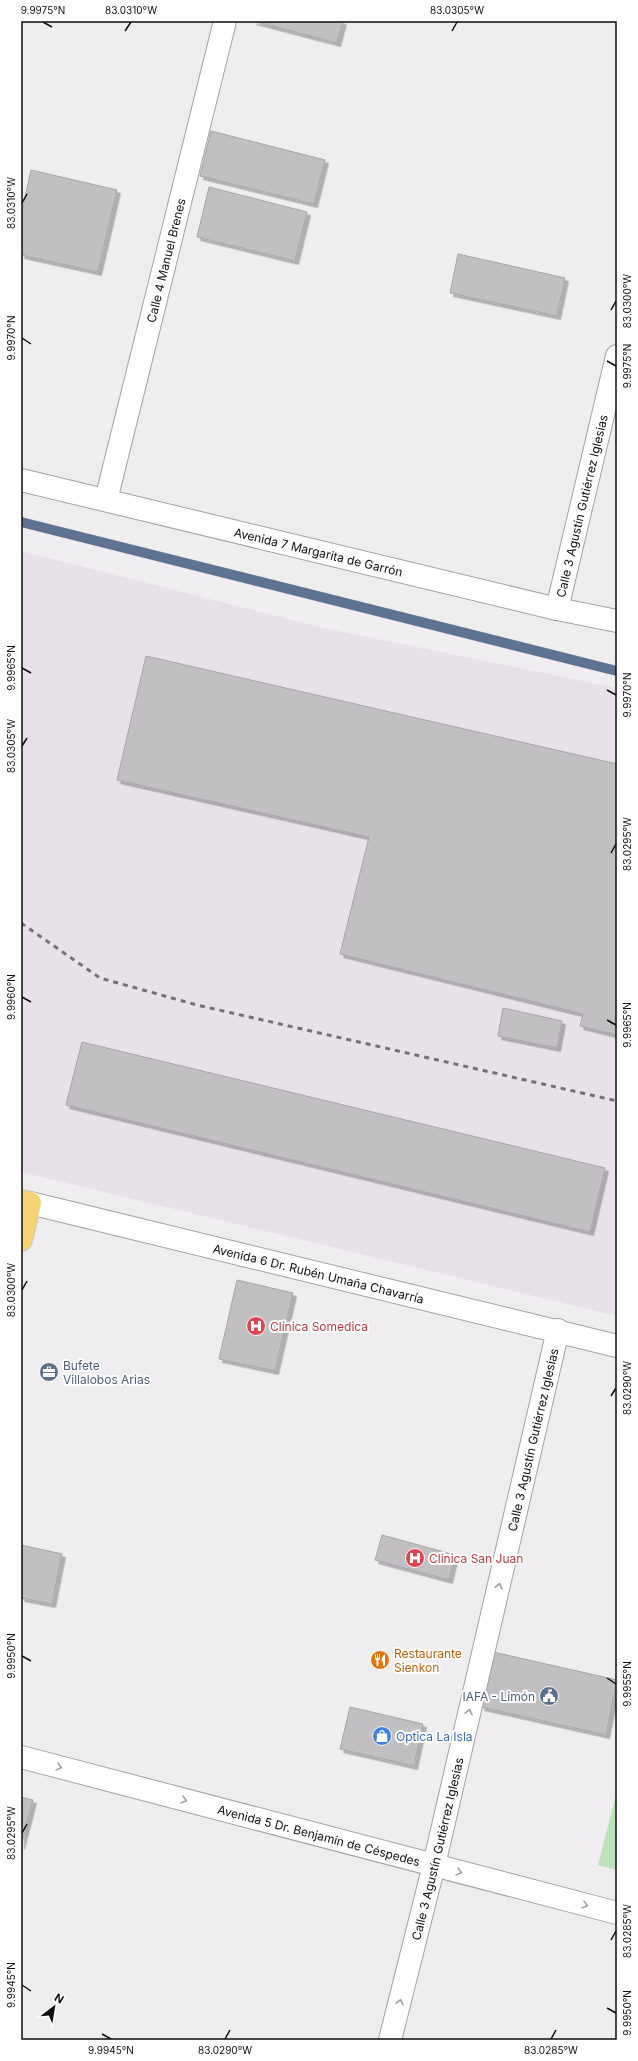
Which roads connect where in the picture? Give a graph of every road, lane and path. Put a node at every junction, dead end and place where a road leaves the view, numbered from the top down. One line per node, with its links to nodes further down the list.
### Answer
1 (226, 21): 4 (street, Calle 4 Manuel Brenes)
2 (617, 356): 5 (street, Calle 3 Agustín Gutiérrez Iglesias)
3 (21, 480): 4 (street, Avenida 7 Margarita de Garrón)
4 (106, 500): 5 (street, Avenida 7 Margarita de Garrón)
5 (557, 609): 6 (street, Avenida 7 Margarita de Garrón)
6 (617, 621)
7 (26, 1202): 8 (main road); 9 (street, Avenida 6 Dr. Rubén Umaña Chavarría)
8 (21, 1240)
9 (558, 1330): 10 (street, Avenida 6 Dr. Rubén Umaña Chavarría); 12 (street, Calle 3 Agustín Gutiérrez Iglesias, one-way to 9)
10 (617, 1346)
11 (21, 1757): 12 (street, Avenida 5 Dr. Benjamín de Céspedes, one-way to 12)
12 (434, 1865): 13 (street, Avenida 5 Dr. Benjamín de Céspedes, one-way to 13); 14 (street, Calle 3 Agustín Gutiérrez Iglesias, one-way to 12)
13 (617, 1913)
14 (390, 2040)

